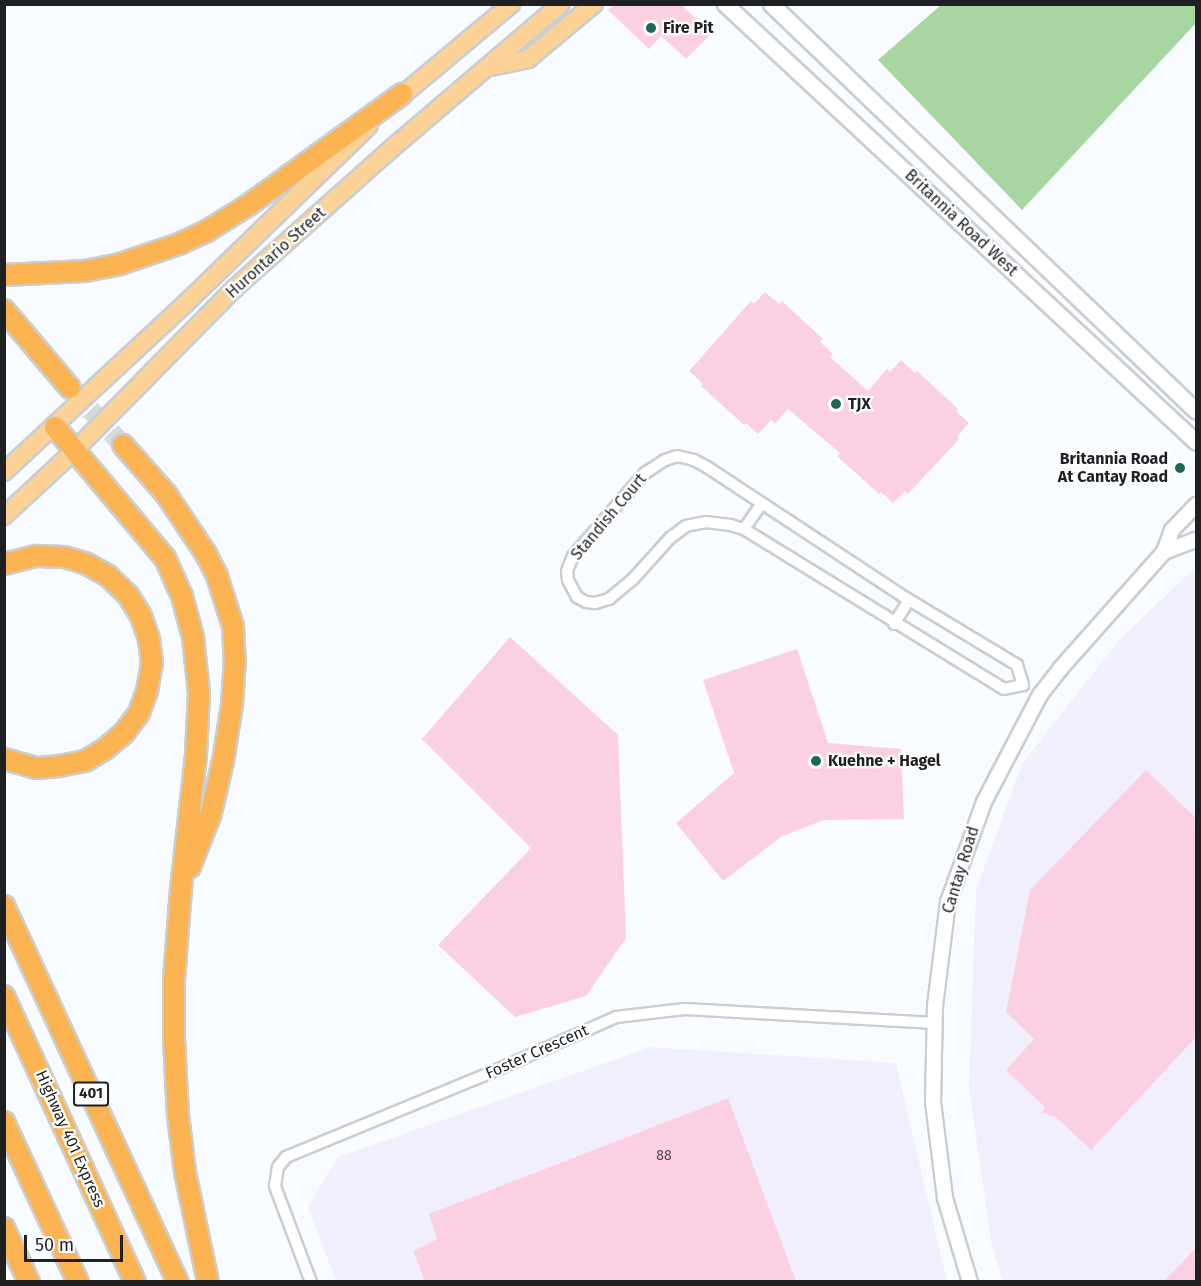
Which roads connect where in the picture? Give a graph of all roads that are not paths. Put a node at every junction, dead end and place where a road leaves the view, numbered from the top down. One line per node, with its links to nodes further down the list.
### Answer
1 (511, 4): 7 (main road, Hurontario Street)
2 (561, 4): 6 (main road, Hurontario Street)
3 (594, 4): 6 (main road)
4 (725, 4): 13 (main road, Britannia Road West)
5 (771, 4): 11 (main road, Britannia Road West)
6 (487, 68): 15 (main road, Hurontario Street)
7 (402, 94): 8 (highway); 12 (main road, Hurontario Street)
8 (4, 275)
9 (4, 310): 10 (highway)
10 (70, 388)
11 (1197, 411)
12 (55, 427): 15 (highway); 16 (main road, Hurontario Street)
13 (1197, 442)
14 (123, 445): 29 (highway)
15 (76, 449): 19 (main road, Hurontario Street); 29 (highway)
16 (4, 472)
17 (761, 505): 20 (street); 20 (street, Standish Court); 24 (street, Standish Court)
18 (1197, 505): 22 (street, Cantay Road)
19 (4, 516)
20 (744, 530): 25 (street, Standish Court)
21 (1197, 540): 22 (street, Cantay Road)
22 (1164, 552): 27 (street, Cantay Road)
23 (4, 564): 28 (highway)
24 (909, 600): 25 (street); 26 (street, Standish Court)
25 (894, 624): 26 (street, Standish Court)
26 (1023, 685): 27 (street, Standish Court)
27 (1040, 695): 32 (street, Cantay Road)
28 (4, 759)
29 (181, 889): 39 (highway)
30 (4, 906): 38 (highway, 401)
31 (4, 996): 37 (highway, Highway 401 Express / 401)
32 (935, 1023): 40 (street, Foster Crescent); 41 (street, Cantay Road)
33 (4, 1122): 36 (highway)
34 (4, 1228): 35 (highway)
35 (29, 1281)
36 (78, 1281)
37 (135, 1281)
38 (178, 1281)
39 (208, 1281)
40 (311, 1281)
41 (970, 1281)

